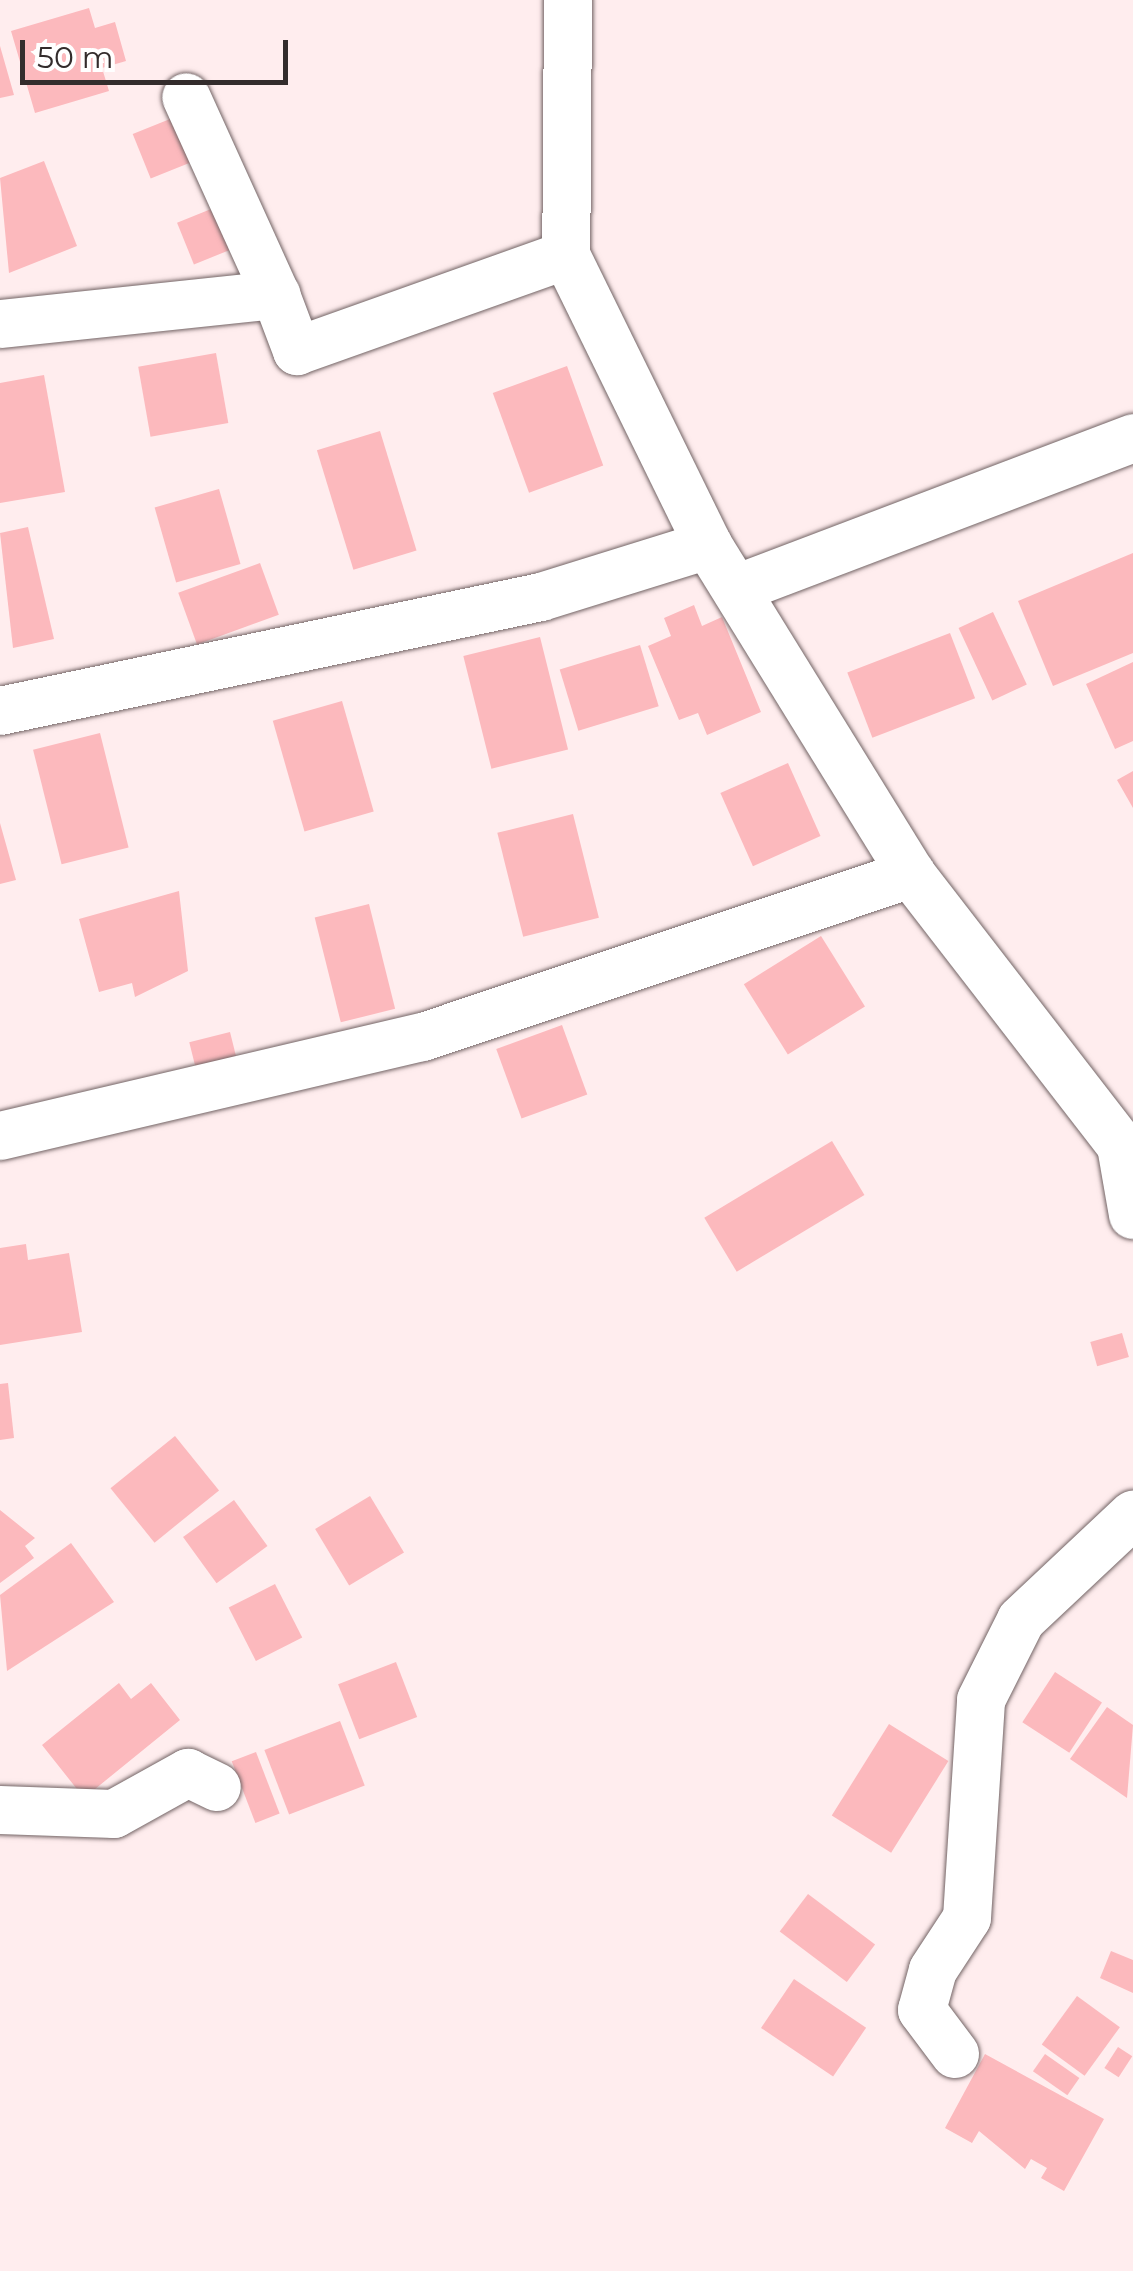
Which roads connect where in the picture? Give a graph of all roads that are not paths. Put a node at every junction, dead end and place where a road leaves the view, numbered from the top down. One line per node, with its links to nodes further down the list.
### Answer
1 (568, 0): 3 (street)
2 (186, 96): 4 (street)
3 (566, 255): 4 (street); 7 (street)
4 (276, 295): 5 (street)
5 (0, 324)
6 (1133, 438): 8 (street)
7 (708, 545): 8 (street); 9 (street)
8 (740, 588): 10 (street)
9 (0, 711)
10 (911, 874): 11 (street); 12 (street)
11 (0, 1136)
12 (1133, 1215)
13 (1133, 1515): 16 (street)
14 (218, 1787): 15 (street)
15 (0, 1810)
16 (955, 2054)

